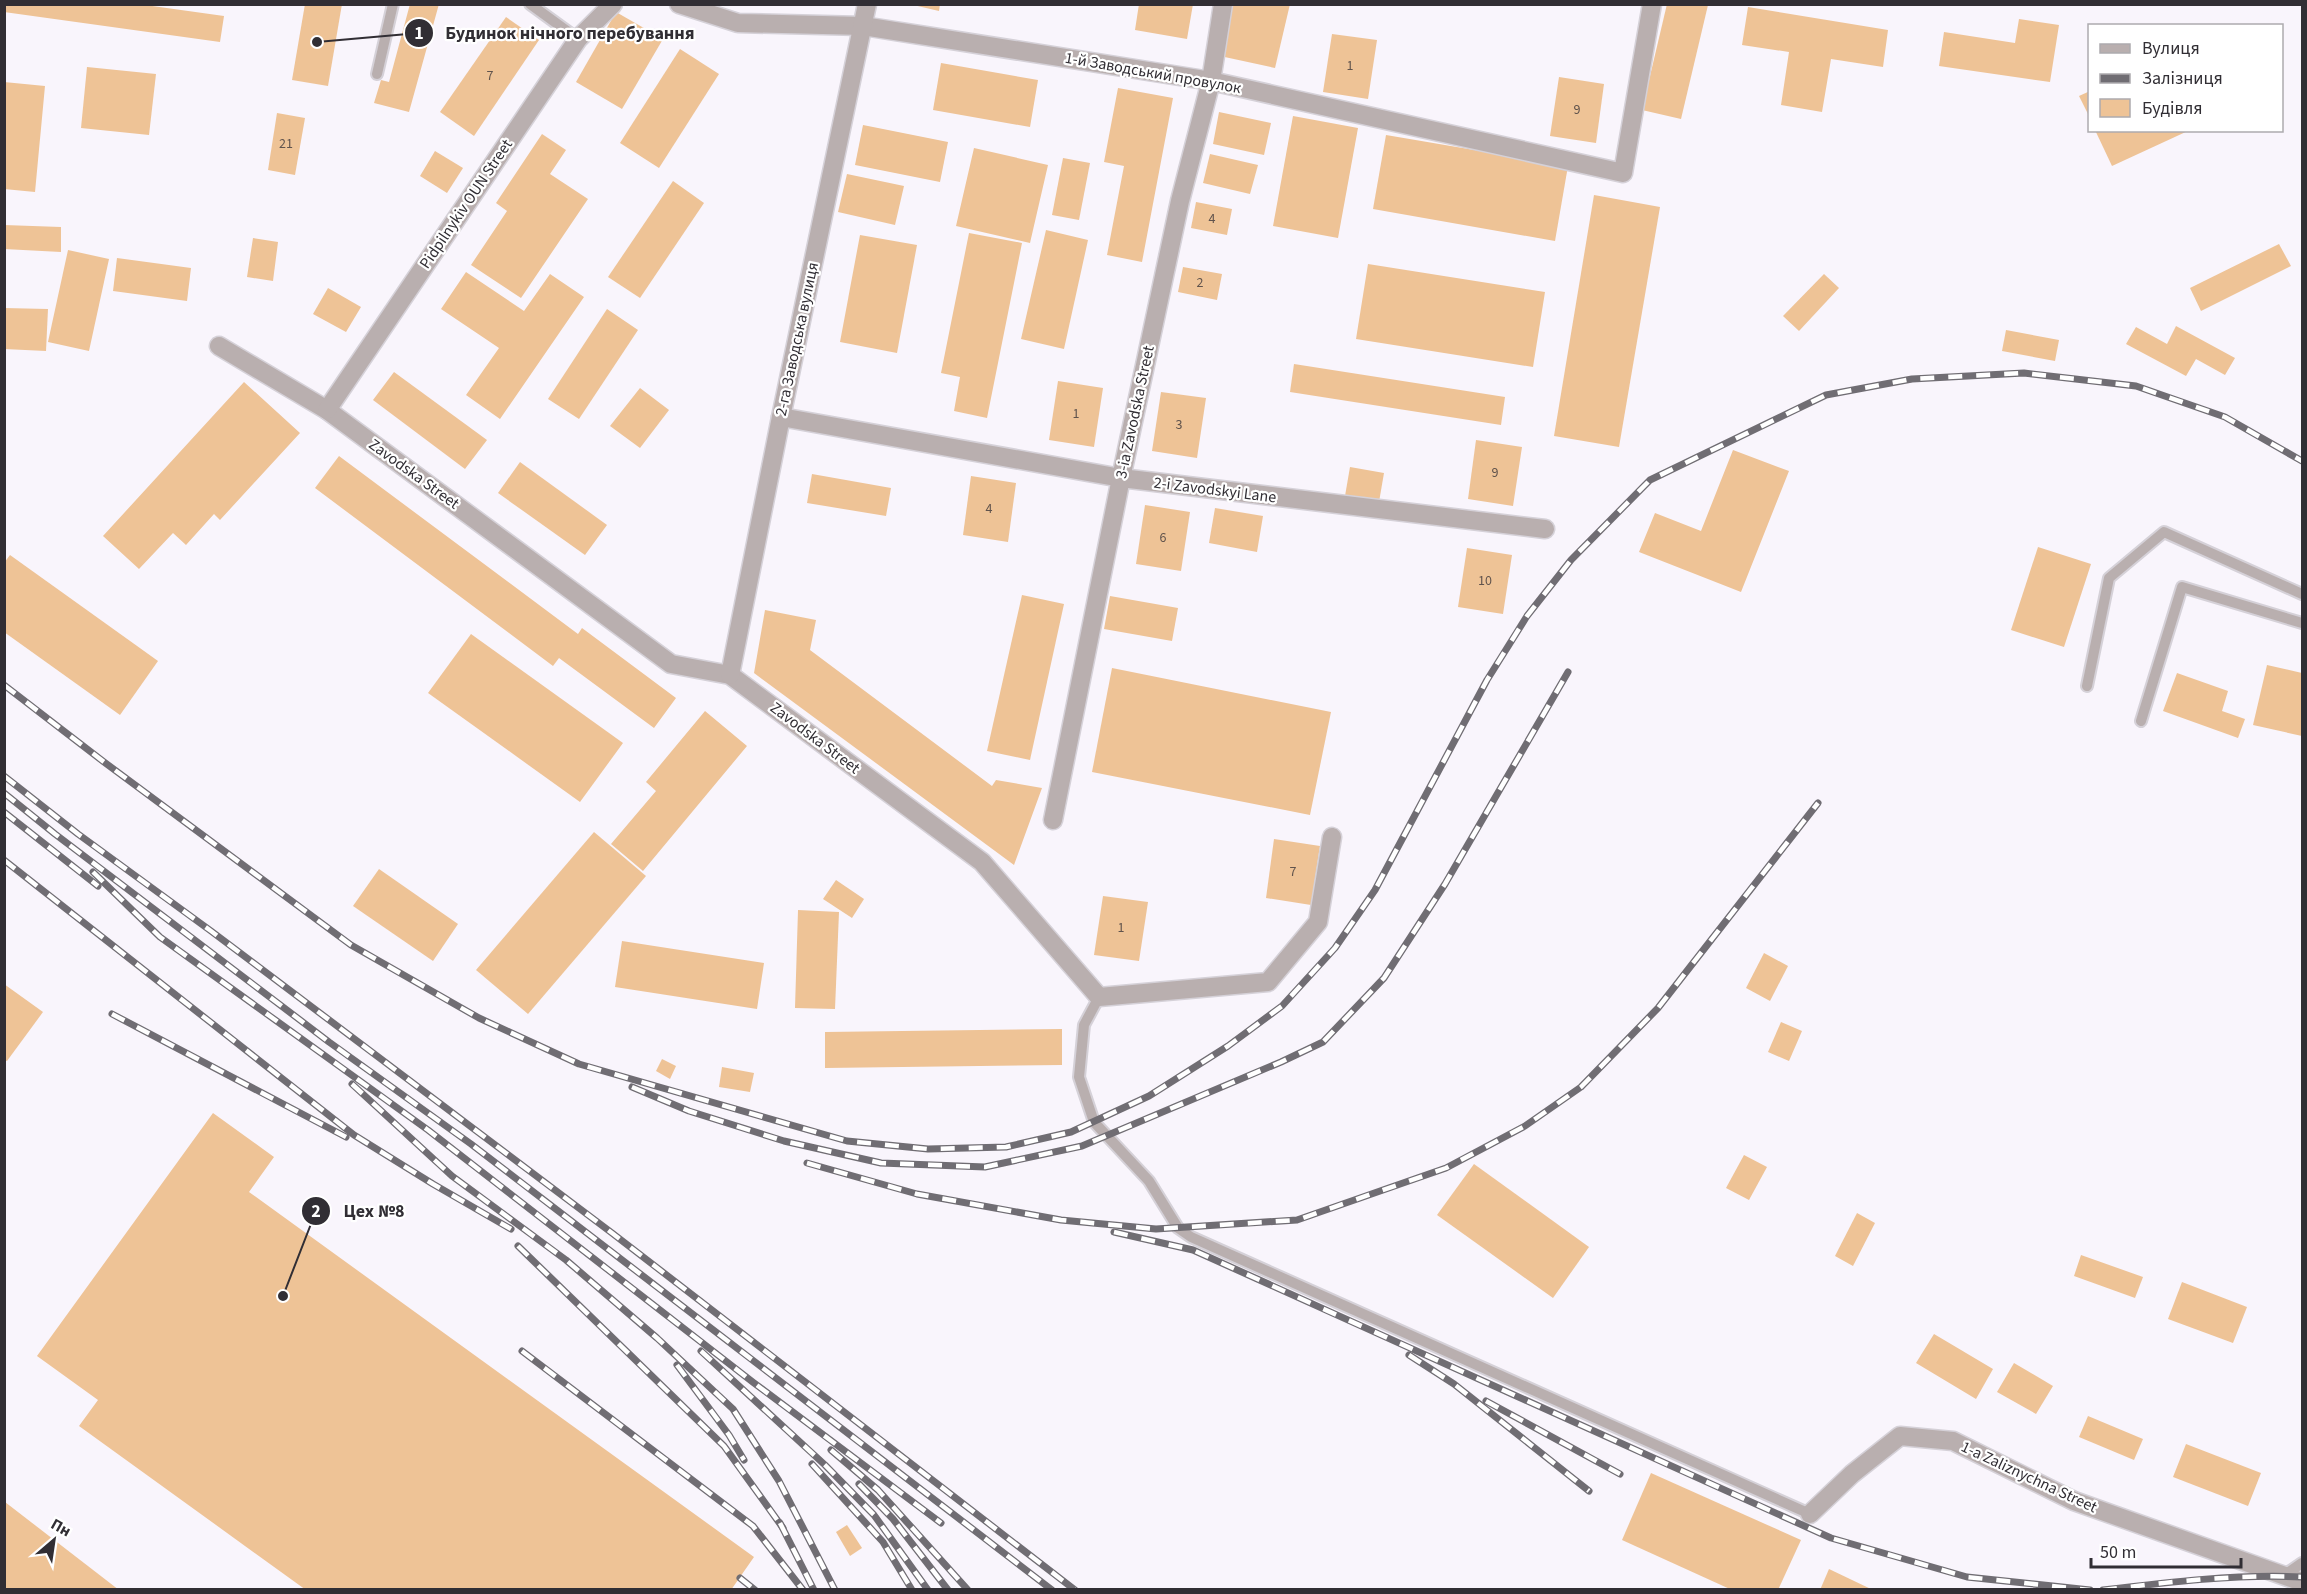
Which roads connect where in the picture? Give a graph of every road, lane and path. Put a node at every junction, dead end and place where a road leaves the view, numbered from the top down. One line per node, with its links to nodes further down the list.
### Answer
1 (393, 4): 10 (lane)
2 (530, 4): 9 (lane)
3 (613, 4): 9 (street, Pidpilnykiv OUN Street)
4 (679, 4): 8 (street, 1-й Заводський провулок)
5 (867, 4): 8 (street, 2-га Заводська вулиця)
6 (1223, 4): 11 (street, 3-ia Zavodska Street)
7 (1652, 4): 11 (street, 1-й Заводський провулок)
8 (863, 26): 11 (street, 1-й Заводський провулок); 14 (street, 2-га Заводська вулиця)
9 (578, 39): 13 (street, Pidpilnykiv OUN Street)
10 (377, 74)
11 (1211, 81): 15 (street, 3-ia Zavodska Street)
12 (219, 346): 13 (street, Zavodska Street)
13 (327, 410): 19 (street, Zavodska Street)
14 (781, 417): 15 (street, 2-i Zavodskyi Lane); 19 (street, 2-га Заводська вулиця)
15 (1121, 478): 16 (street, 2-i Zavodskyi Lane); 22 (street, 3-ia Zavodska Street)
16 (1545, 530)
17 (2302, 594): 20 (lane)
18 (2302, 623): 21 (lane)
19 (730, 675): 24 (street, Zavodska Street)
20 (2086, 686)
21 (2141, 721)
22 (1053, 820)
23 (1332, 837): 24 (street)
24 (1099, 997): 25 (lane)
25 (1810, 1515): 27 (street, 1-a Zaliznychna Street)
26 (2302, 1563): 27 (lane)
27 (2283, 1576): 28 (street, 1-a Zaliznychna Street)
28 (2302, 1582)

